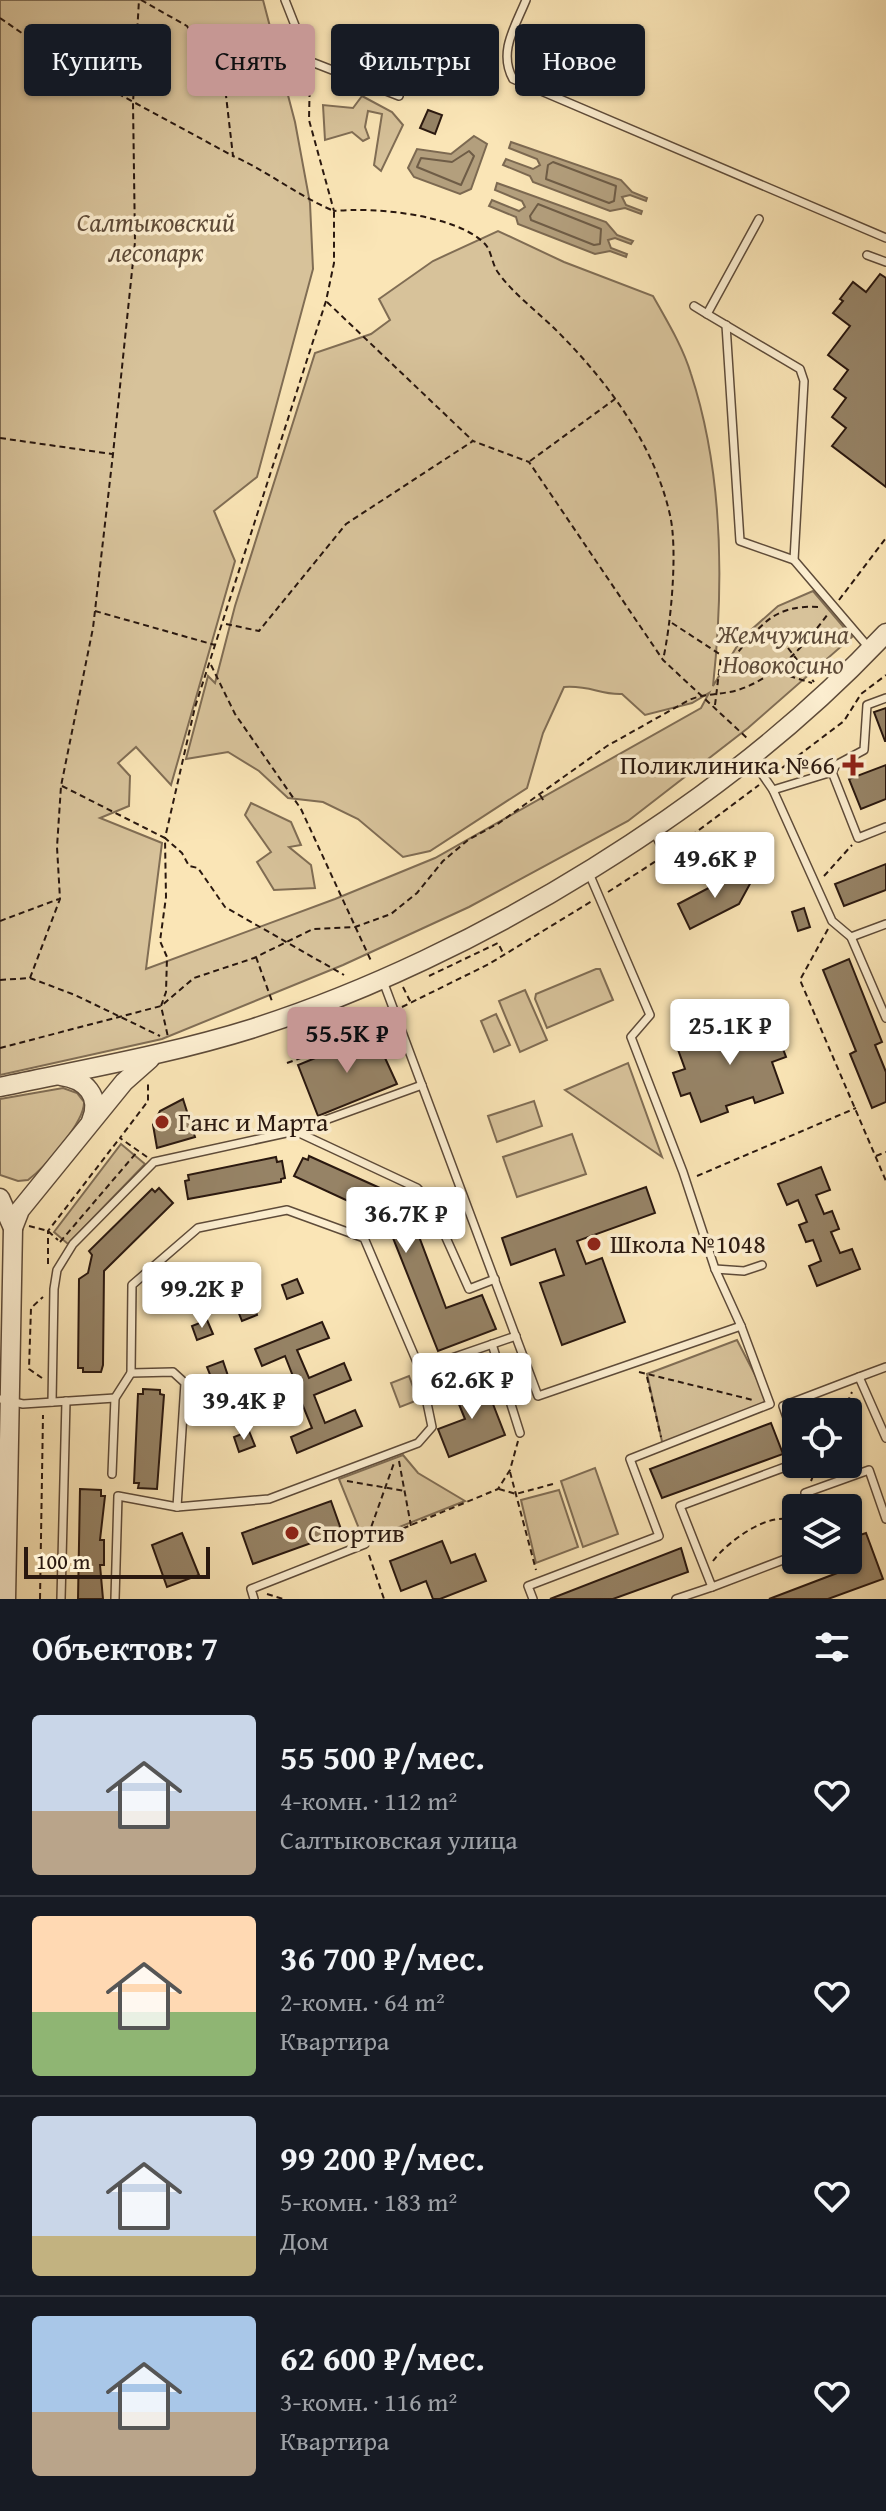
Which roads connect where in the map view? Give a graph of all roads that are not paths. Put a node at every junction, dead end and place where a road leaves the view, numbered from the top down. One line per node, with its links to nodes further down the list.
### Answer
1 (285, 0): 3 (lane)
2 (526, 0): 5 (lane)
3 (331, 70)
4 (759, 219): 9 (lane)
5 (886, 238)
6 (867, 255): 7 (lane)
7 (886, 262)
8 (694, 306): 9 (lane)
9 (707, 314): 10 (lane)
10 (726, 325): 11 (lane); 11 (lane)
11 (794, 560): 13 (lane)
12 (886, 633): 13 (street)
13 (871, 649): 15 (street)
14 (886, 698): 16 (lane)
15 (749, 748): 17 (lane); 18 (street)
16 (832, 772): 17 (lane); 19 (lane)
17 (773, 790): 23 (lane)
18 (652, 827): 20 (street); 21 (lane)
19 (886, 827)
20 (587, 869): 24 (street); 37 (lane)
21 (676, 878)
22 (886, 924): 23 (lane)
23 (851, 937): 25 (lane)
24 (380, 978): 26 (street); 28 (lane)
25 (886, 1018)
26 (167, 1052): 27 (street); 31 (street)
27 (55, 1076): 29 (street); 31 (street)
28 (422, 1085): 30 (lane); 38 (lane)
29 (0, 1087)
30 (295, 1131): 38 (lane); 51 (lane)
31 (81, 1137): 32 (street)
32 (43, 1183): 33 (street); 35 (street)
33 (0, 1187)
34 (0, 1198): 35 (street)
35 (20, 1227): 49 (street)
36 (762, 1265): 37 (lane)
37 (715, 1269): 39 (lane)
38 (495, 1279): 40 (lane)
39 (741, 1326): 40 (lane); 68 (lane)
40 (516, 1336): 41 (lane)
41 (492, 1344): 43 (lane); 53 (lane)
42 (886, 1367): 45 (lane)
43 (420, 1369): 44 (lane); 58 (lane)
44 (131, 1373): 47 (lane); 52 (lane)
45 (859, 1377): 48 (lane); 54 (lane)
46 (250, 1393): 52 (lane)
47 (115, 1398): 50 (lane); 56 (lane)
48 (804, 1398)
49 (5, 1400): 51 (lane); 64 (street)
50 (66, 1401): 51 (lane); 65 (lane)
51 (48, 1403)
52 (184, 1419): 58 (lane)
53 (520, 1433)
54 (886, 1438)
55 (782, 1468): 62 (lane)
56 (112, 1474)
57 (805, 1494): 59 (lane)
58 (177, 1507): 66 (lane)
59 (886, 1519)
60 (365, 1544): 67 (lane)
61 (782, 1560): 62 (lane)
62 (712, 1587): 63 (lane)
63 (688, 1597): 69 (lane)
64 (6, 1599)
65 (61, 1599)
66 (115, 1599)
67 (254, 1599)
68 (533, 1599)
69 (676, 1599)

